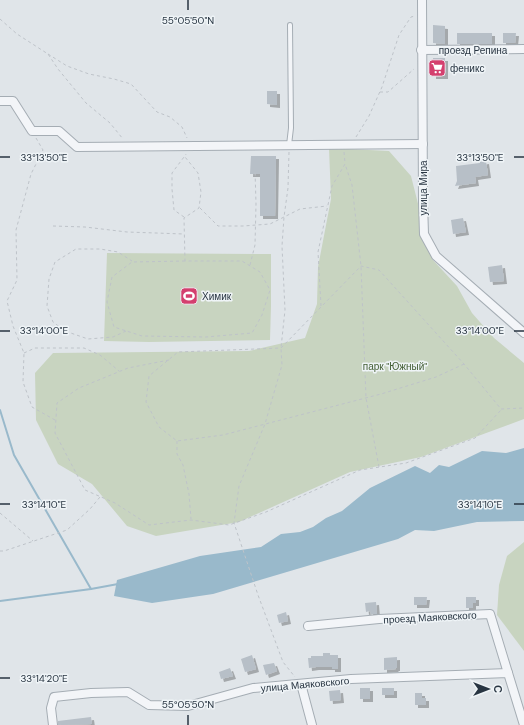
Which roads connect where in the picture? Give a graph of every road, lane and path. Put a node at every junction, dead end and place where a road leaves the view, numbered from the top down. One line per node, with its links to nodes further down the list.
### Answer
1 (422, 0): 2 (street, улица Мира)
2 (422, 15): 6 (street, улица Мира); 9 (path)
3 (0, 19): 7 (path)
4 (290, 25): 13 (lane)
5 (524, 49): 6 (street, проезд Репина)
6 (421, 50): 8 (street, улица Мира)
7 (48, 54): 15 (path); 16 (path)
8 (422, 68): 9 (path); 12 (street, улица Мира)
9 (380, 92): 14 (path)
10 (0, 102): 11 (street)
11 (32, 131): 16 (street); 35 (path)
12 (423, 144): 14 (street); 33 (street, улица Мира)
13 (289, 145): 14 (street); 15 (street); 22 (path)
14 (348, 145): 18 (path)
15 (190, 146): 16 (street); 17 (path)
16 (130, 147)
17 (185, 157): 21 (path); 23 (path)
18 (345, 164): 20 (path); 30 (path)
19 (255, 170): 24 (path)
20 (328, 206): 22 (path); 31 (path)
21 (199, 208): 23 (path); 24 (path)
22 (284, 217): 24 (path); 34 (path)
23 (184, 218): 26 (path)
24 (255, 225): 29 (path)
25 (53, 226): 26 (path)
26 (184, 234): 27 (path)
27 (185, 260): 28 (path); 29 (path)
28 (132, 262): 32 (path); 32 (path)
29 (250, 266): 32 (path)
30 (361, 266): 31 (path); 37 (path); 39 (path)
31 (321, 307): 34 (path)
32 (127, 331)
33 (524, 333)
34 (281, 348): 36 (path); 43 (path)
35 (24, 354): 38 (path); 42 (path)
36 (169, 360): 38 (path); 44 (path)
37 (464, 364): 39 (path); 41 (path)
38 (119, 371): 42 (path)
39 (366, 398): 43 (path); 45 (path)
40 (524, 408): 41 (path)
41 (501, 409): 45 (path)
42 (56, 421): 46 (path)
43 (265, 424): 44 (path); 49 (path)
44 (176, 441): 48 (path)
45 (379, 467): 49 (path)
46 (101, 496): 48 (path); 50 (path)
47 (0, 513): 50 (path)
48 (191, 520): 49 (path)
49 (234, 523): 54 (path)
50 (33, 541): 51 (path)
51 (0, 551)
52 (308, 626): 53 (street, проезд Маяковского)
53 (508, 673): 54 (street, улица Маяковского); 57 (street)
54 (301, 684): 55 (street, улица Маяковского); 56 (street)
55 (53, 725)
56 (312, 725)
57 (524, 725)

